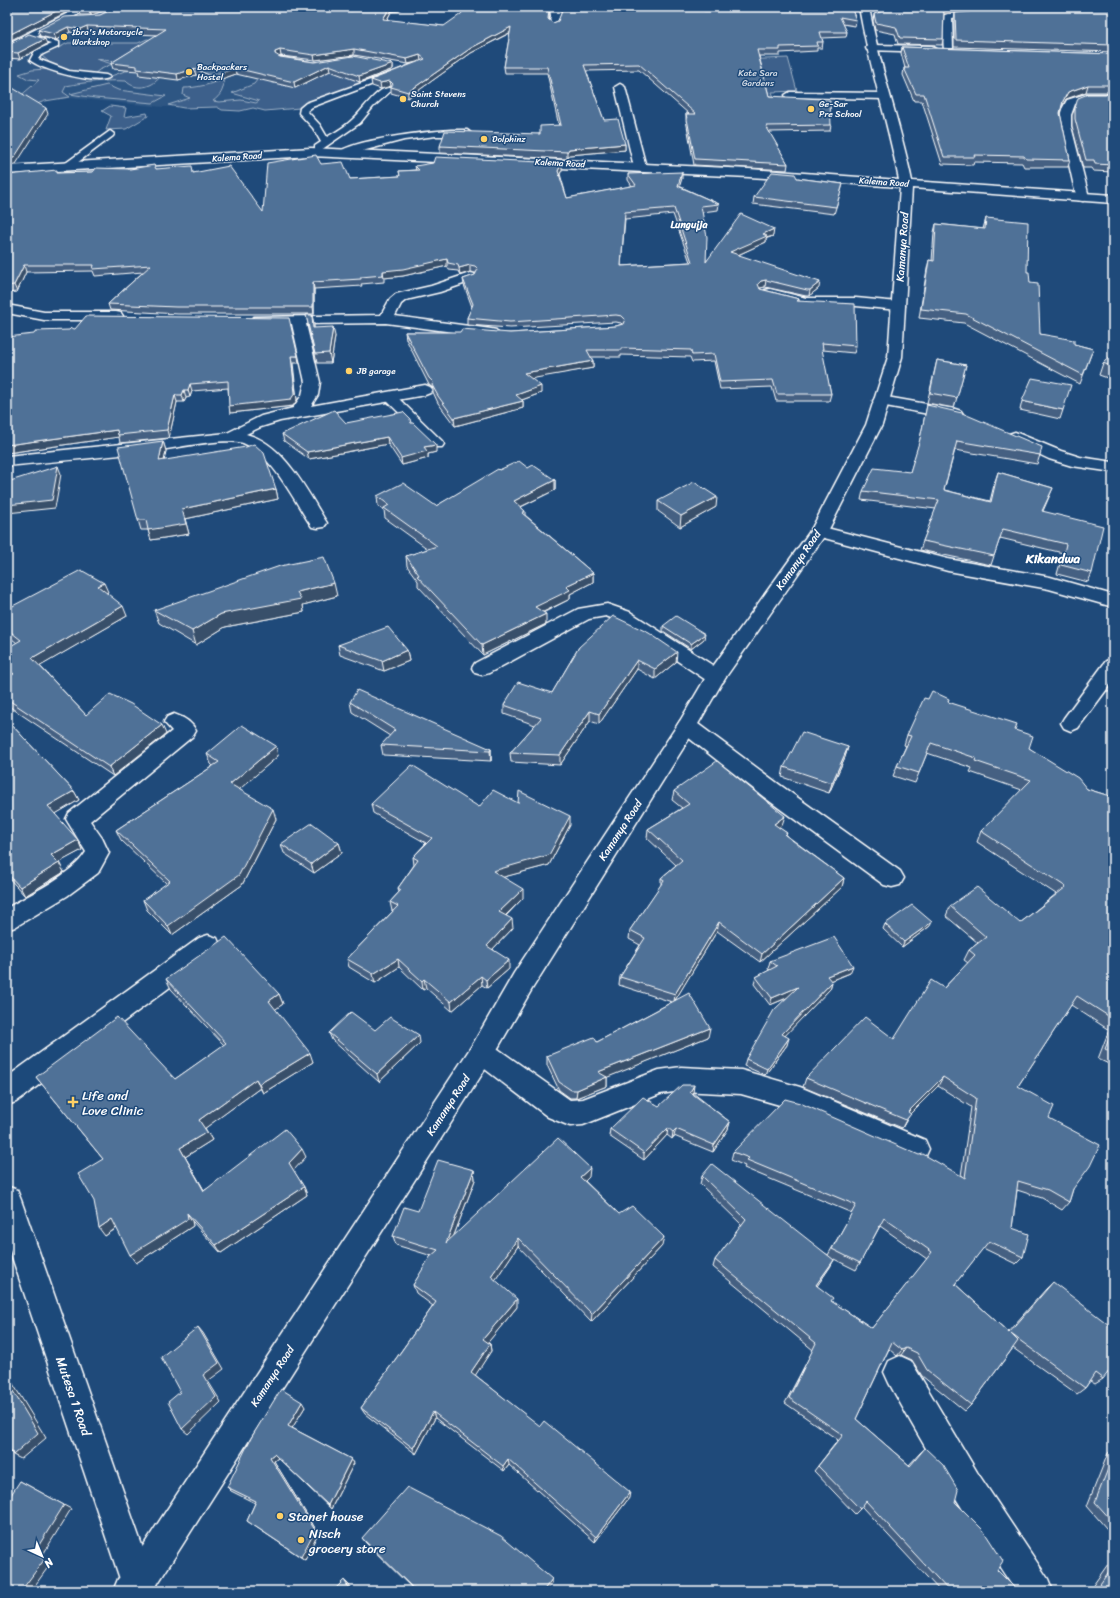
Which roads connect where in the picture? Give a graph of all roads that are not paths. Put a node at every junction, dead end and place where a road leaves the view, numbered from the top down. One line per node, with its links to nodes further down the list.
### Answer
1 (87, 7): 8 (street)
2 (398, 7): 6 (street)
3 (555, 7): 9 (street)
4 (864, 7): 12 (street, Kamanya Road)
5 (992, 7): 12 (street)
6 (352, 12)
7 (84, 18): 8 (lane)
8 (64, 19): 10 (street)
9 (554, 24)
10 (32, 36): 11 (street); 14 (lane)
11 (7, 48)
12 (871, 48): 18 (street, Kamanya Road)
13 (402, 71): 22 (lane)
14 (106, 77)
15 (620, 87): 25 (street)
16 (388, 90): 22 (lane)
17 (790, 95): 18 (street)
18 (885, 96): 28 (street, Kamanya Road)
19 (1113, 97): 29 (street)
20 (478, 133): 24 (lane)
21 (110, 134): 26 (lane)
22 (326, 143): 23 (lane)
23 (311, 152): 24 (street, Kalema Road); 26 (street, Kalema Road)
24 (343, 153): 25 (street, Kalema Road)
25 (640, 167): 28 (street, Kalema Road)
26 (66, 168): 27 (street, Kalema Road)
27 (7, 170)
28 (906, 183): 29 (street, Kalema Road); 33 (street, Kamanya Road)
29 (1083, 197): 30 (street, Kalema Road)
30 (1113, 200)
31 (470, 277): 36 (street)
32 (765, 292): 33 (street)
33 (898, 306): 42 (street, Kamanya Road)
34 (7, 309): 35 (street)
35 (131, 316)
36 (386, 319): 38 (street); 39 (street)
37 (246, 320): 38 (street)
38 (298, 320): 43 (street)
39 (503, 334)
40 (425, 390): 41 (street)
41 (390, 397): 43 (street); 47 (lane)
42 (881, 400): 44 (street); 51 (street, Kamanya Road)
43 (298, 413): 46 (street)
44 (970, 419)
45 (1002, 431): 49 (street)
46 (231, 438): 48 (street); 50 (street)
47 (438, 444)
48 (7, 461)
49 (1113, 467)
50 (318, 522)
51 (819, 531): 52 (street); 55 (street, Kamanya Road)
52 (1113, 601)
53 (1113, 666): 57 (street)
54 (482, 668): 55 (street)
55 (716, 676): 58 (street, Kamanya Road)
56 (174, 722): 60 (street)
57 (1071, 723)
58 (687, 726): 59 (street); 62 (street, Kamanya Road)
59 (892, 878)
60 (7, 920)
61 (208, 945): 63 (street)
62 (482, 1052): 64 (street); 67 (street, Kamanya Road)
63 (7, 1094)
64 (915, 1149)
65 (7, 1200): 67 (street, Mutesa 1 Road)
66 (900, 1372): 68 (street)
67 (136, 1589)
68 (1036, 1591)

